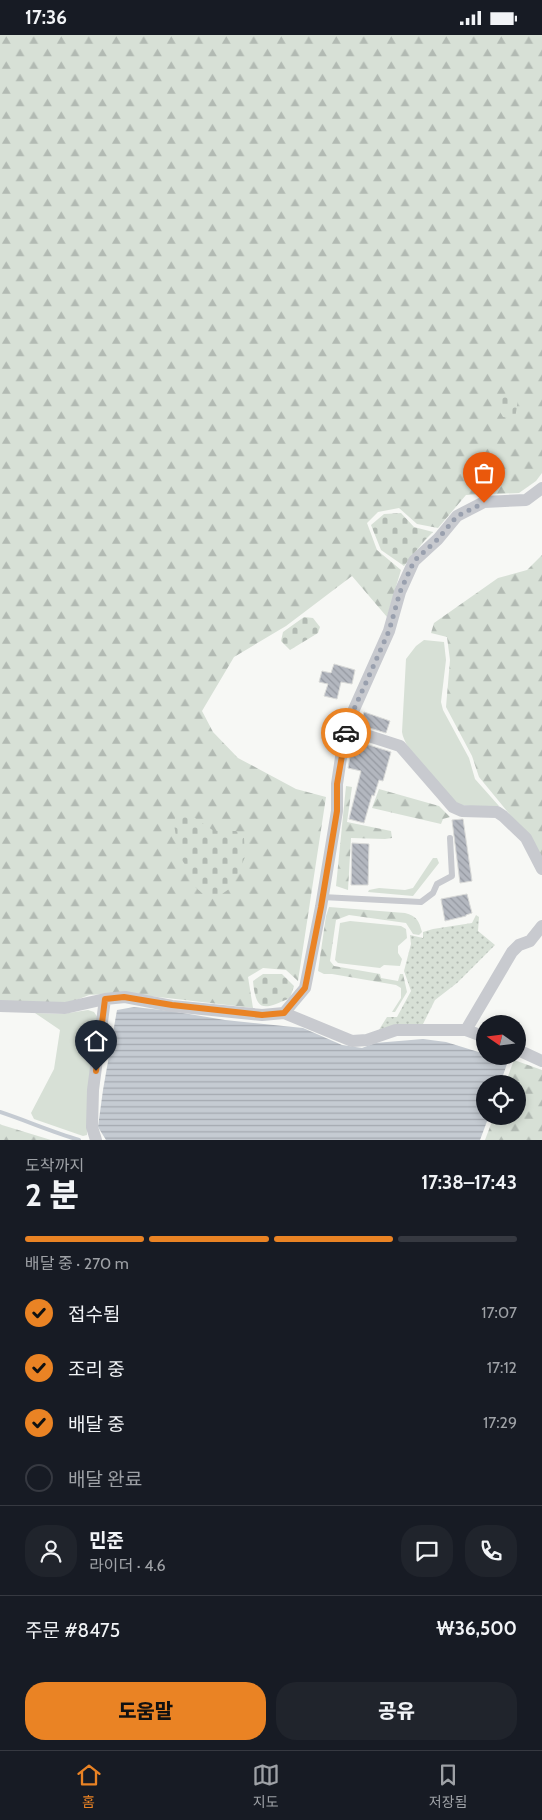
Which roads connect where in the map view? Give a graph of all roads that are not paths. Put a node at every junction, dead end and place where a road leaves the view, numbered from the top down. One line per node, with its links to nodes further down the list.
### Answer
1 (542, 488): 2 (street)
2 (347, 729): 4 (street); 5 (street)
3 (450, 838): 5 (lane)
4 (542, 869)
5 (322, 897): 9 (street)
6 (542, 926): 10 (street)
7 (105, 999): 8 (street); 9 (street); 14 (street)
8 (0, 1006)
9 (284, 1013): 10 (street)
10 (466, 1030): 11 (street)
11 (476, 1034)
12 (526, 1054): 13 (street)
13 (542, 1061)
14 (96, 1140)

